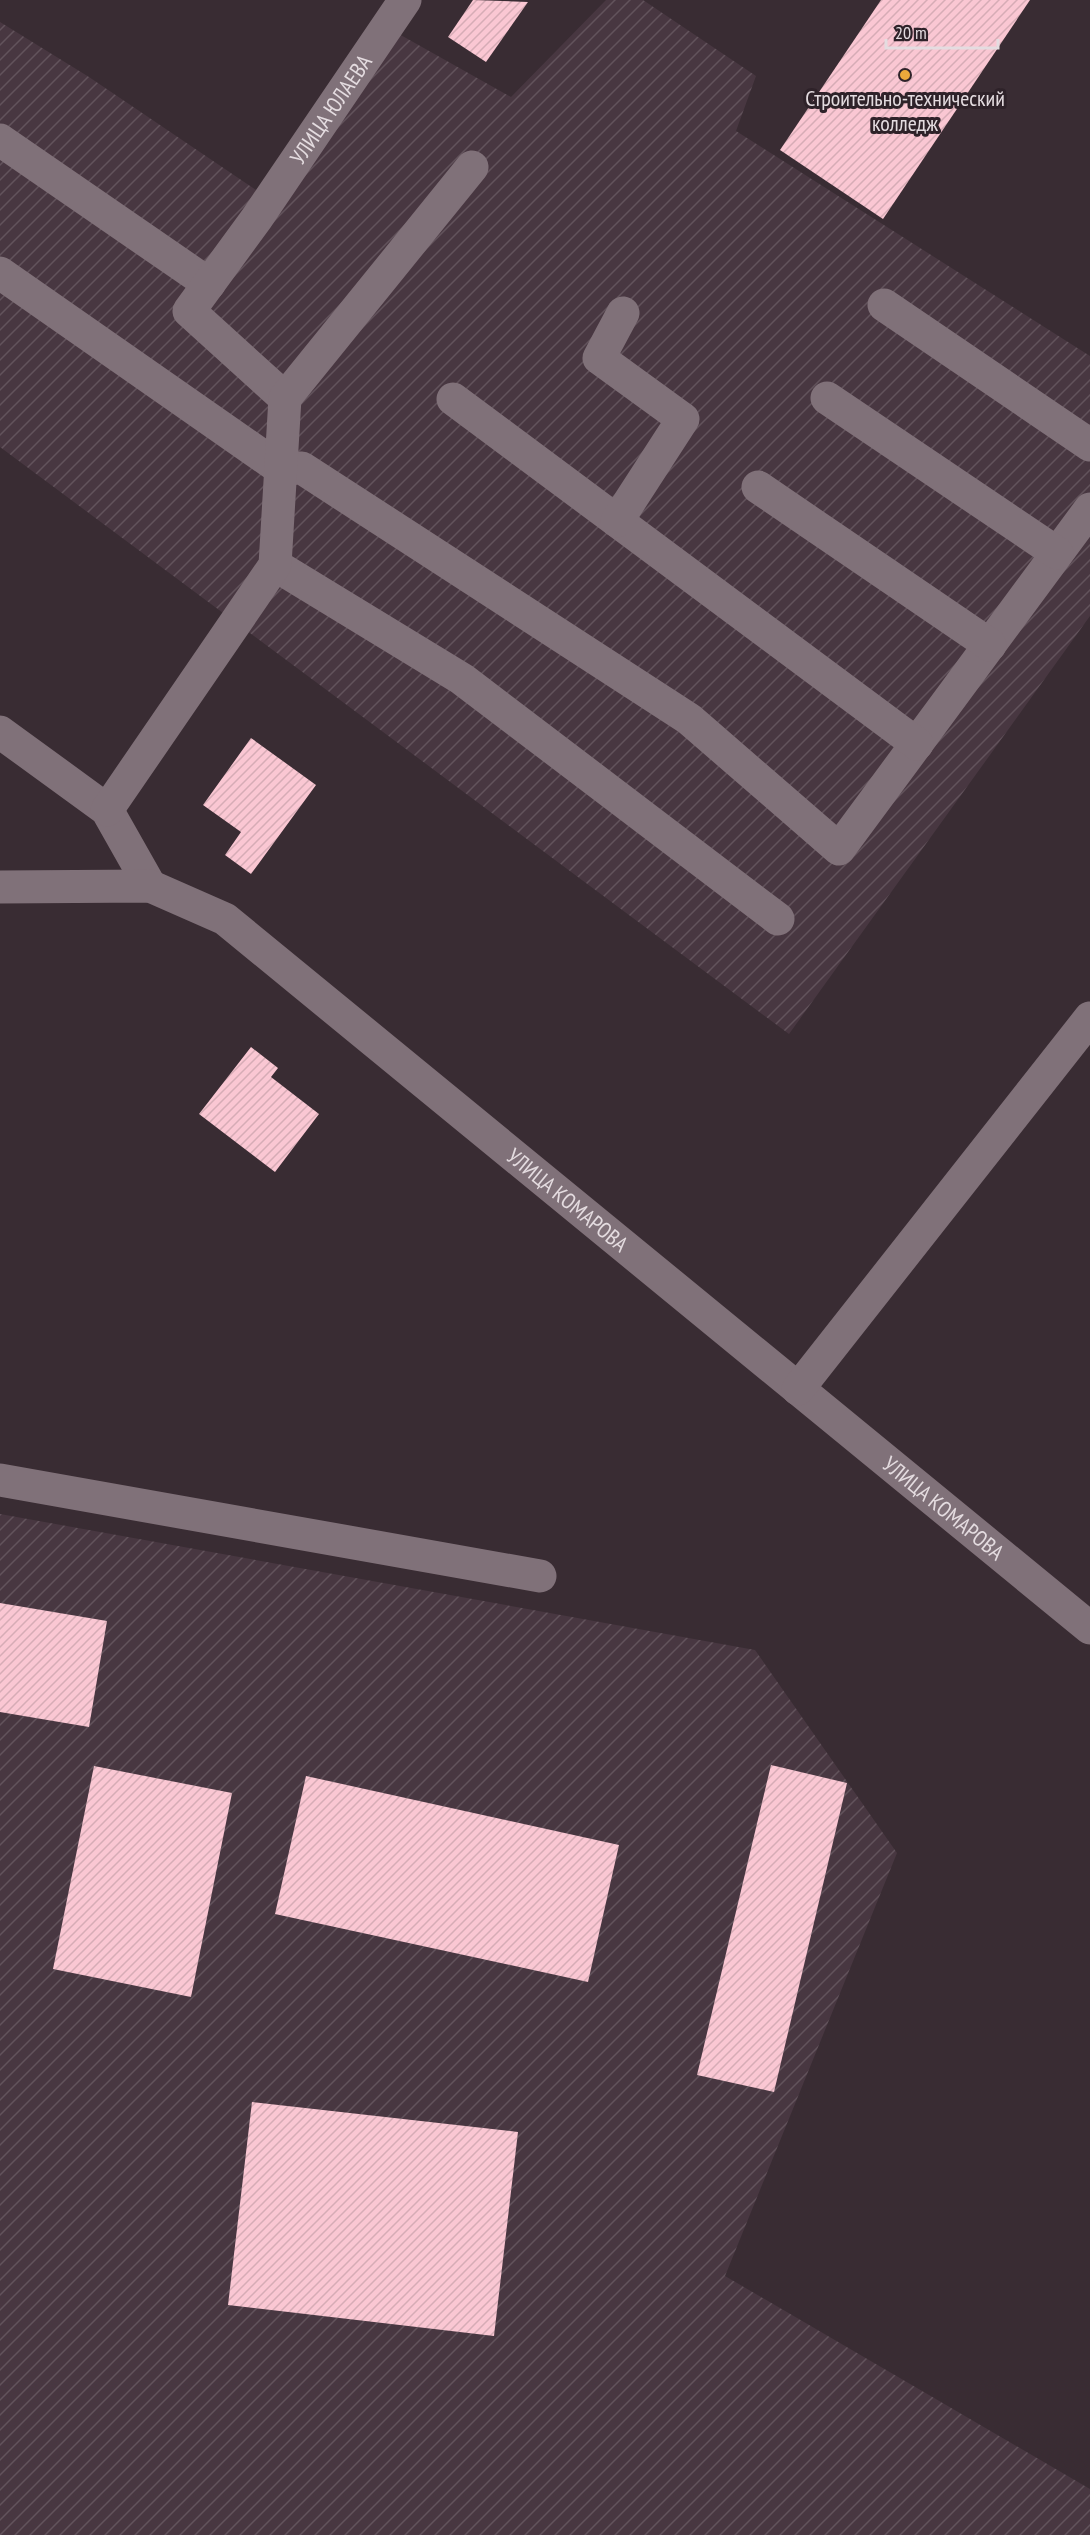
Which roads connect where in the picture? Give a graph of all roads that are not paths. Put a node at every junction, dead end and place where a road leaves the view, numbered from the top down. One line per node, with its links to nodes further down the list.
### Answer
1 (405, 0): 5 (street, УЛИЦА ЮЛАЕВА)
2 (0, 140): 5 (street)
3 (472, 167): 8 (street)
4 (0, 273): 12 (street)
5 (209, 284): 8 (street, УЛИЦА ЮЛАЕВА)
6 (884, 305): 11 (street)
7 (623, 312): 15 (street)
8 (285, 398): 12 (street)
9 (827, 398): 16 (street)
10 (453, 399): 15 (street)
11 (1090, 446)
12 (281, 469): 17 (street); 20 (street)
13 (758, 487): 18 (street)
14 (1090, 509): 16 (street)
15 (617, 521): 20 (street)
16 (1057, 553): 18 (street)
17 (275, 565): 21 (street); 24 (street)
18 (990, 645): 20 (street)
19 (0, 732): 21 (street)
20 (917, 744)
21 (107, 810): 23 (street)
22 (0, 886): 23 (street, УЛИЦА КОМАРОВА)
23 (150, 886): 26 (street, УЛИЦА КОМАРОВА)
24 (778, 919)
25 (1090, 1018): 26 (street)
26 (798, 1389): 29 (street, УЛИЦА КОМАРОВА)
27 (0, 1480): 28 (street)
28 (540, 1576)
29 (1090, 1628)

